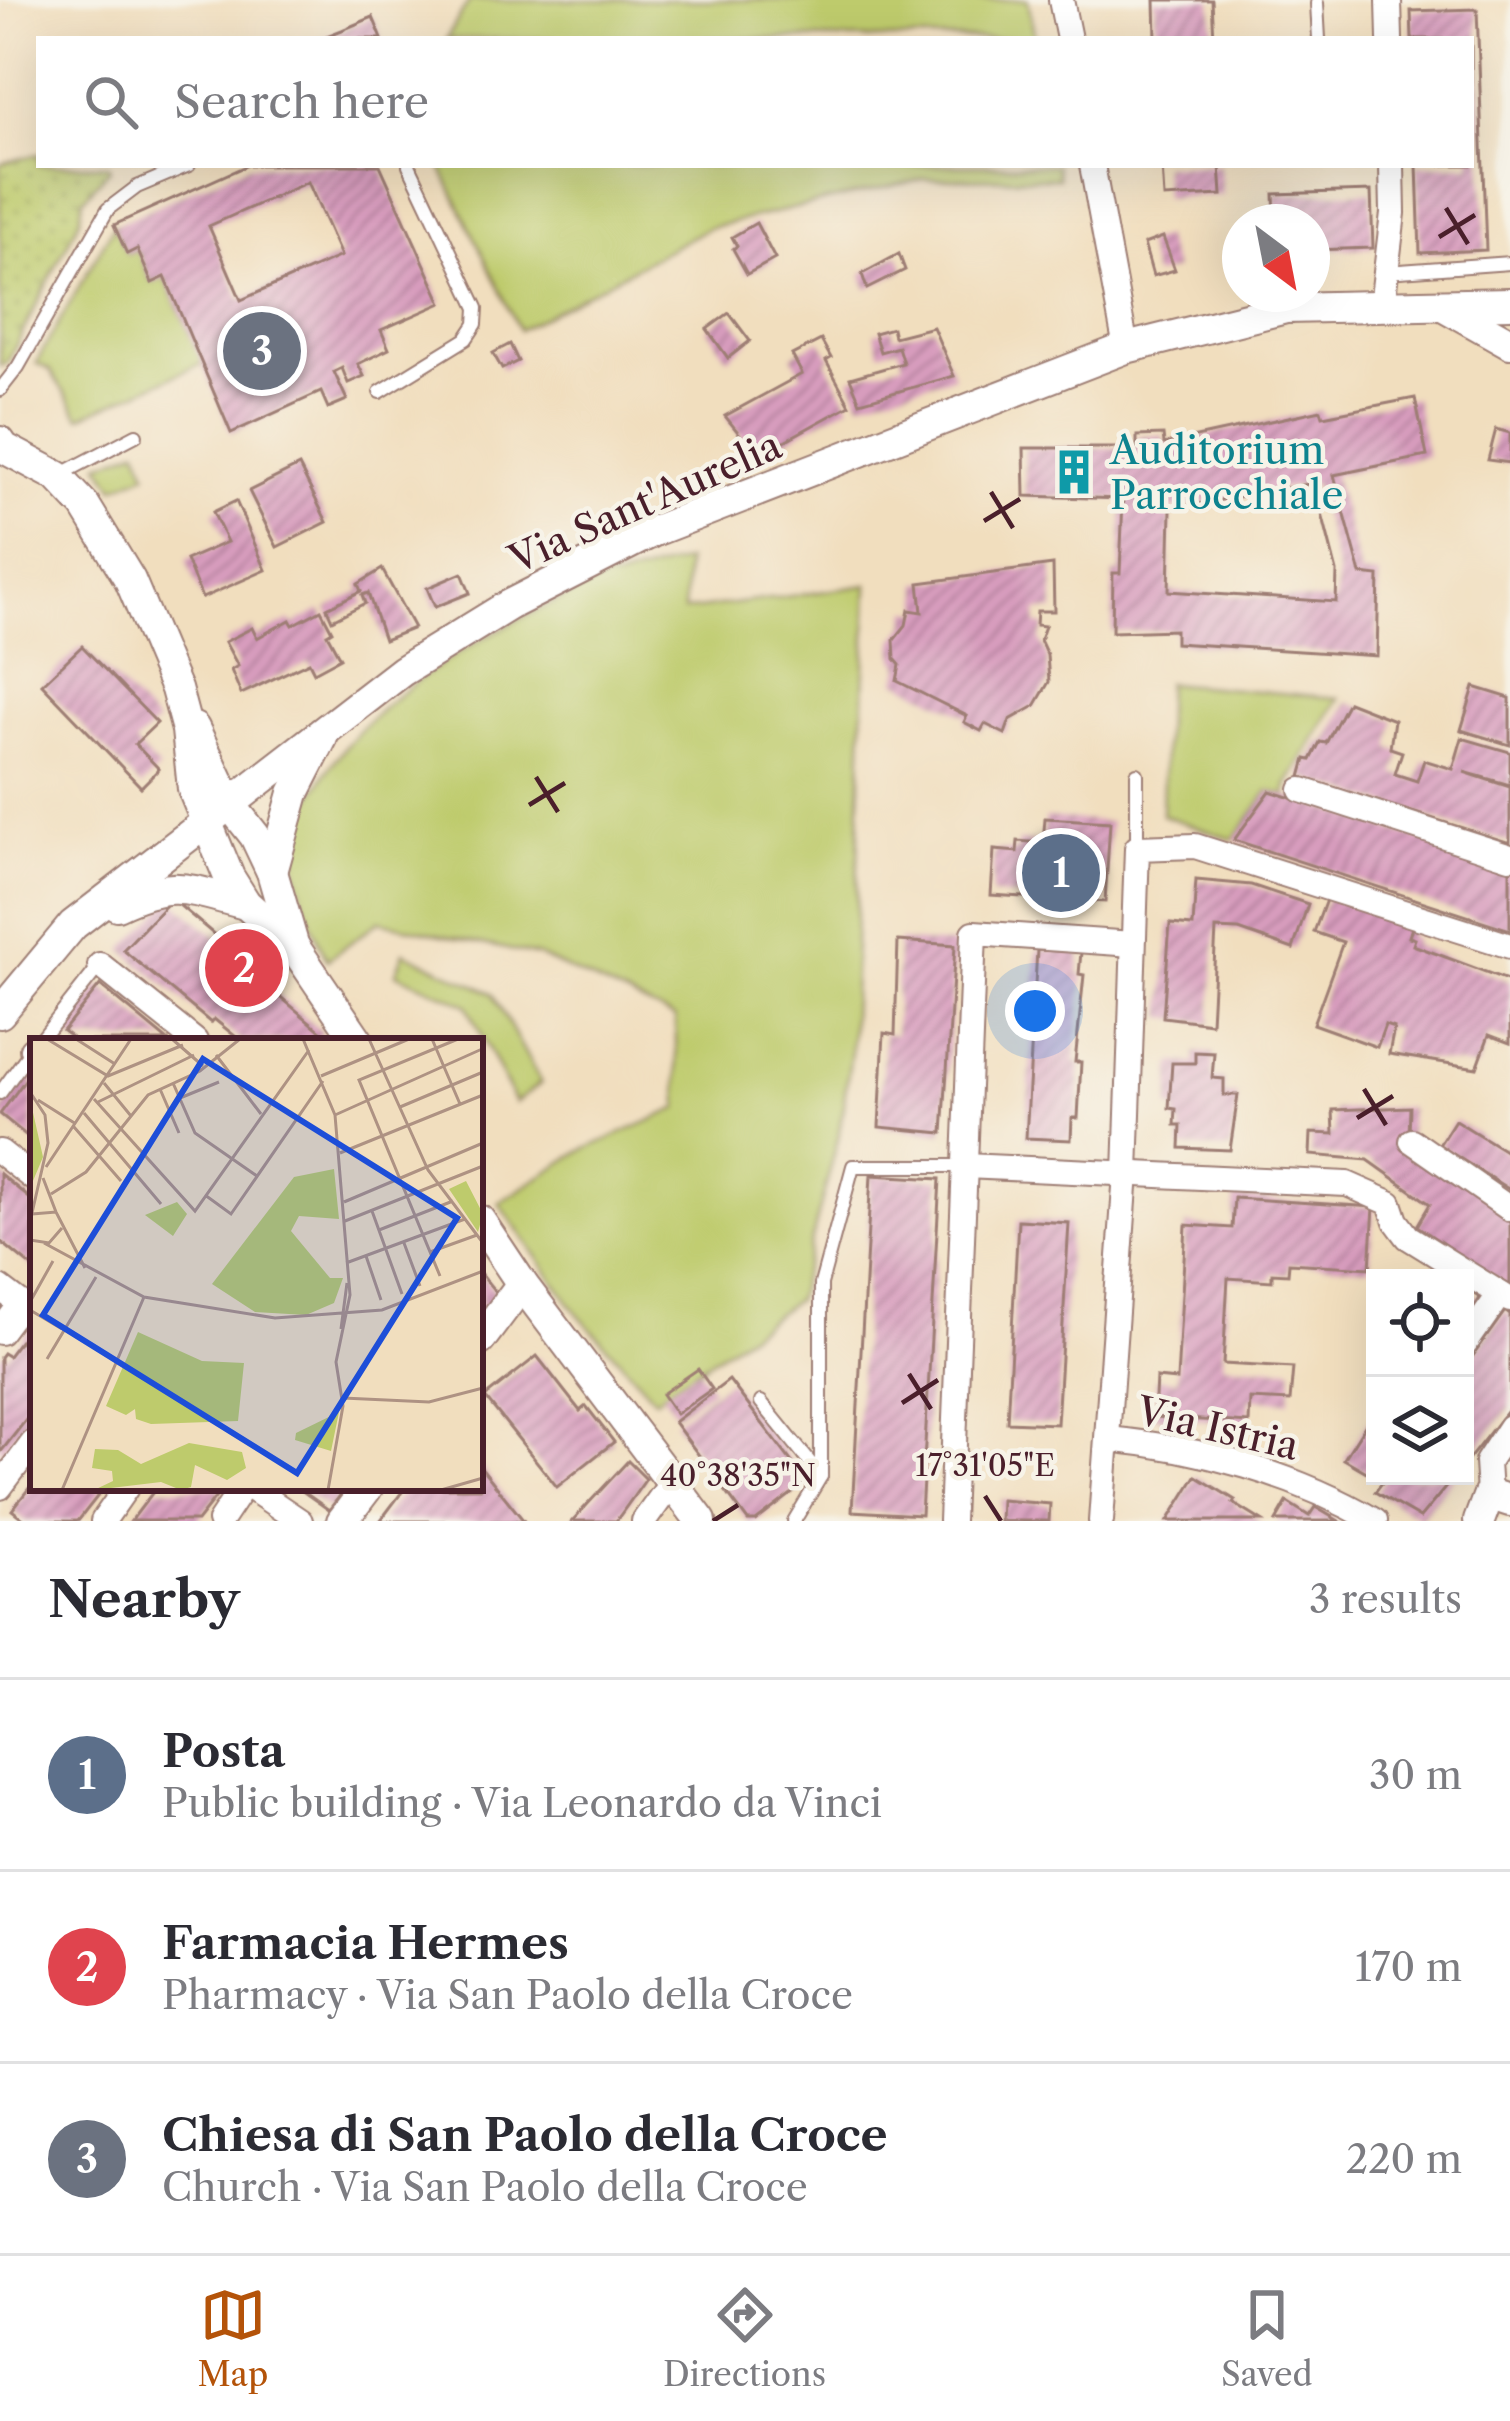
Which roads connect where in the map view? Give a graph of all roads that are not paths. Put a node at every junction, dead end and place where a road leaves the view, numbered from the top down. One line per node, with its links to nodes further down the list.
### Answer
1 (1061, 0): 5 (street)
2 (1337, 0): 4 (lane)
3 (1389, 0): 7 (street)
4 (1317, 1): 6 (lane)
5 (1068, 36)
6 (1319, 36)
7 (1390, 36)
8 (182, 168): 19 (lane)
9 (410, 168): 20 (lane)
10 (1093, 168): 18 (street)
11 (1392, 168): 13 (street)
12 (1510, 263): 13 (lane)
13 (1386, 272): 16 (street)
14 (1510, 303): 15 (street, Via Sant'Aurelia)
15 (1440, 304): 16 (street, Via Sant'Aurelia); 17 (street)
16 (1382, 305): 18 (street, Via Sant'Aurelia)
17 (1510, 343)
18 (1126, 347): 24 (street, Via Sant'Aurelia)
19 (0, 389)
20 (380, 392)
21 (136, 435): 23 (lane)
22 (1, 447): 23 (street)
23 (57, 476): 27 (street)
24 (325, 731): 27 (street, Via Sant'Aurelia); 30 (street)
25 (1137, 774): 28 (lane)
26 (1302, 790): 29 (street)
27 (218, 811): 30 (street); 31 (street); 32 (street, Via Sant'Aurelia)
28 (1137, 848): 33 (street); 34 (street)
29 (1510, 857)
30 (272, 872): 35 (street)
31 (246, 904): 32 (street); 35 (street)
32 (74, 926): 37 (street, Via Sant'Aurelia)
33 (1133, 944): 45 (street); 46 (street)
34 (1510, 946)
35 (295, 948): 40 (street)
36 (100, 965): 38 (lane); 39 (street)
37 (0, 1013)
38 (42, 1038)
39 (191, 1038)
40 (352, 1038)
41 (30, 1053): 42 (lane)
42 (0, 1093)
43 (1412, 1141): 48 (street)
44 (0, 1152): 47 (street)
45 (965, 1166): 46 (street); 61 (lane); 76 (street)
46 (1126, 1173): 52 (street); 59 (street)
47 (30, 1176)
48 (1510, 1209)
49 (483, 1226): 50 (street)
50 (522, 1284): 56 (street); 62 (street)
51 (0, 1288): 53 (street)
52 (1505, 1297): 55 (street)
53 (27, 1309): 54 (street)
54 (0, 1332)
55 (1474, 1333)
56 (483, 1336)
57 (760, 1402): 61 (lane)
58 (1510, 1427): 68 (street)
59 (1108, 1439): 77 (street); 78 (street, Via Istria)
60 (30, 1447): 63 (street)
61 (821, 1476): 75 (lane)
62 (672, 1482): 73 (street); 74 (street)
63 (0, 1487)
64 (124, 1491): 69 (street)
65 (245, 1491): 70 (street)
66 (252, 1491): 71 (street)
67 (365, 1491): 72 (street)
68 (1493, 1505)
69 (103, 1521)
70 (220, 1521)
71 (300, 1521)
72 (342, 1521)
73 (644, 1521)
74 (701, 1521)
75 (794, 1521)
76 (951, 1521)
77 (1101, 1521)
78 (1375, 1521)

